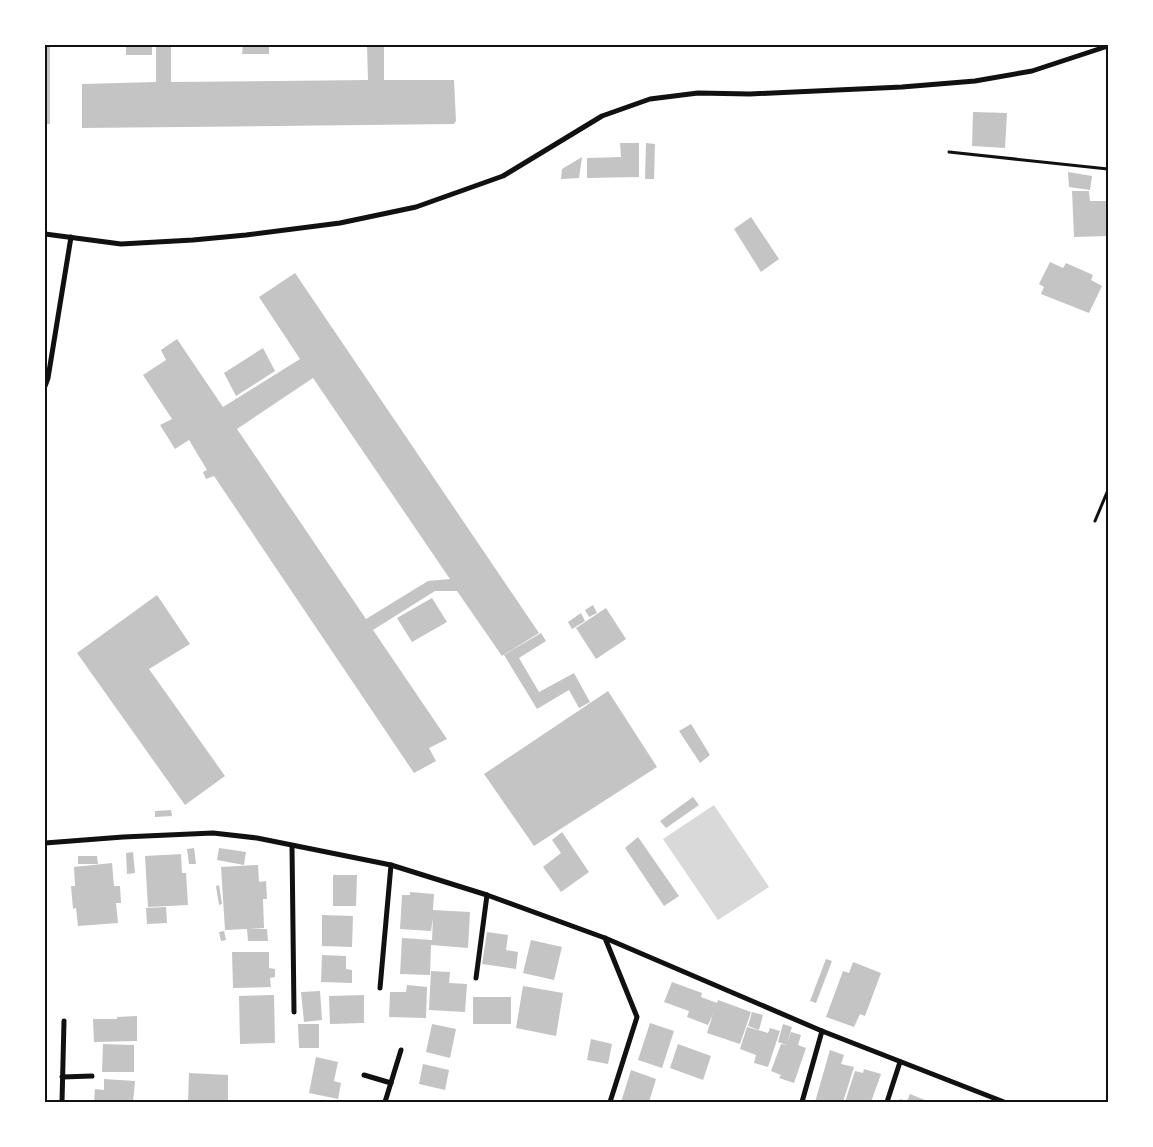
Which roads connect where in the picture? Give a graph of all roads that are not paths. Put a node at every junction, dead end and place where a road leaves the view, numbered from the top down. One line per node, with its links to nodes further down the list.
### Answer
1 (1108, 46): 3 (street)
2 (45, 234): 3 (street)
3 (71, 237): 4 (street)
4 (45, 386)
5 (45, 843): 6 (street)
6 (292, 846): 7 (street); 12 (street)
7 (391, 865): 8 (street); 11 (street)
8 (487, 894): 9 (street); 10 (street)
9 (605, 938): 14 (street); 23 (street)
10 (476, 978)
11 (380, 988)
12 (294, 1012)
13 (64, 1021): 19 (street)
14 (822, 1031): 16 (street); 24 (street)
15 (401, 1050): 20 (street)
16 (900, 1062): 25 (street); 26 (street)
17 (364, 1075): 20 (street)
18 (92, 1076): 19 (street)
19 (62, 1077): 21 (street)
20 (391, 1083): 22 (street)
21 (62, 1102)
22 (385, 1102)
23 (610, 1102)
24 (802, 1102)
25 (887, 1102)
26 (1004, 1102)

